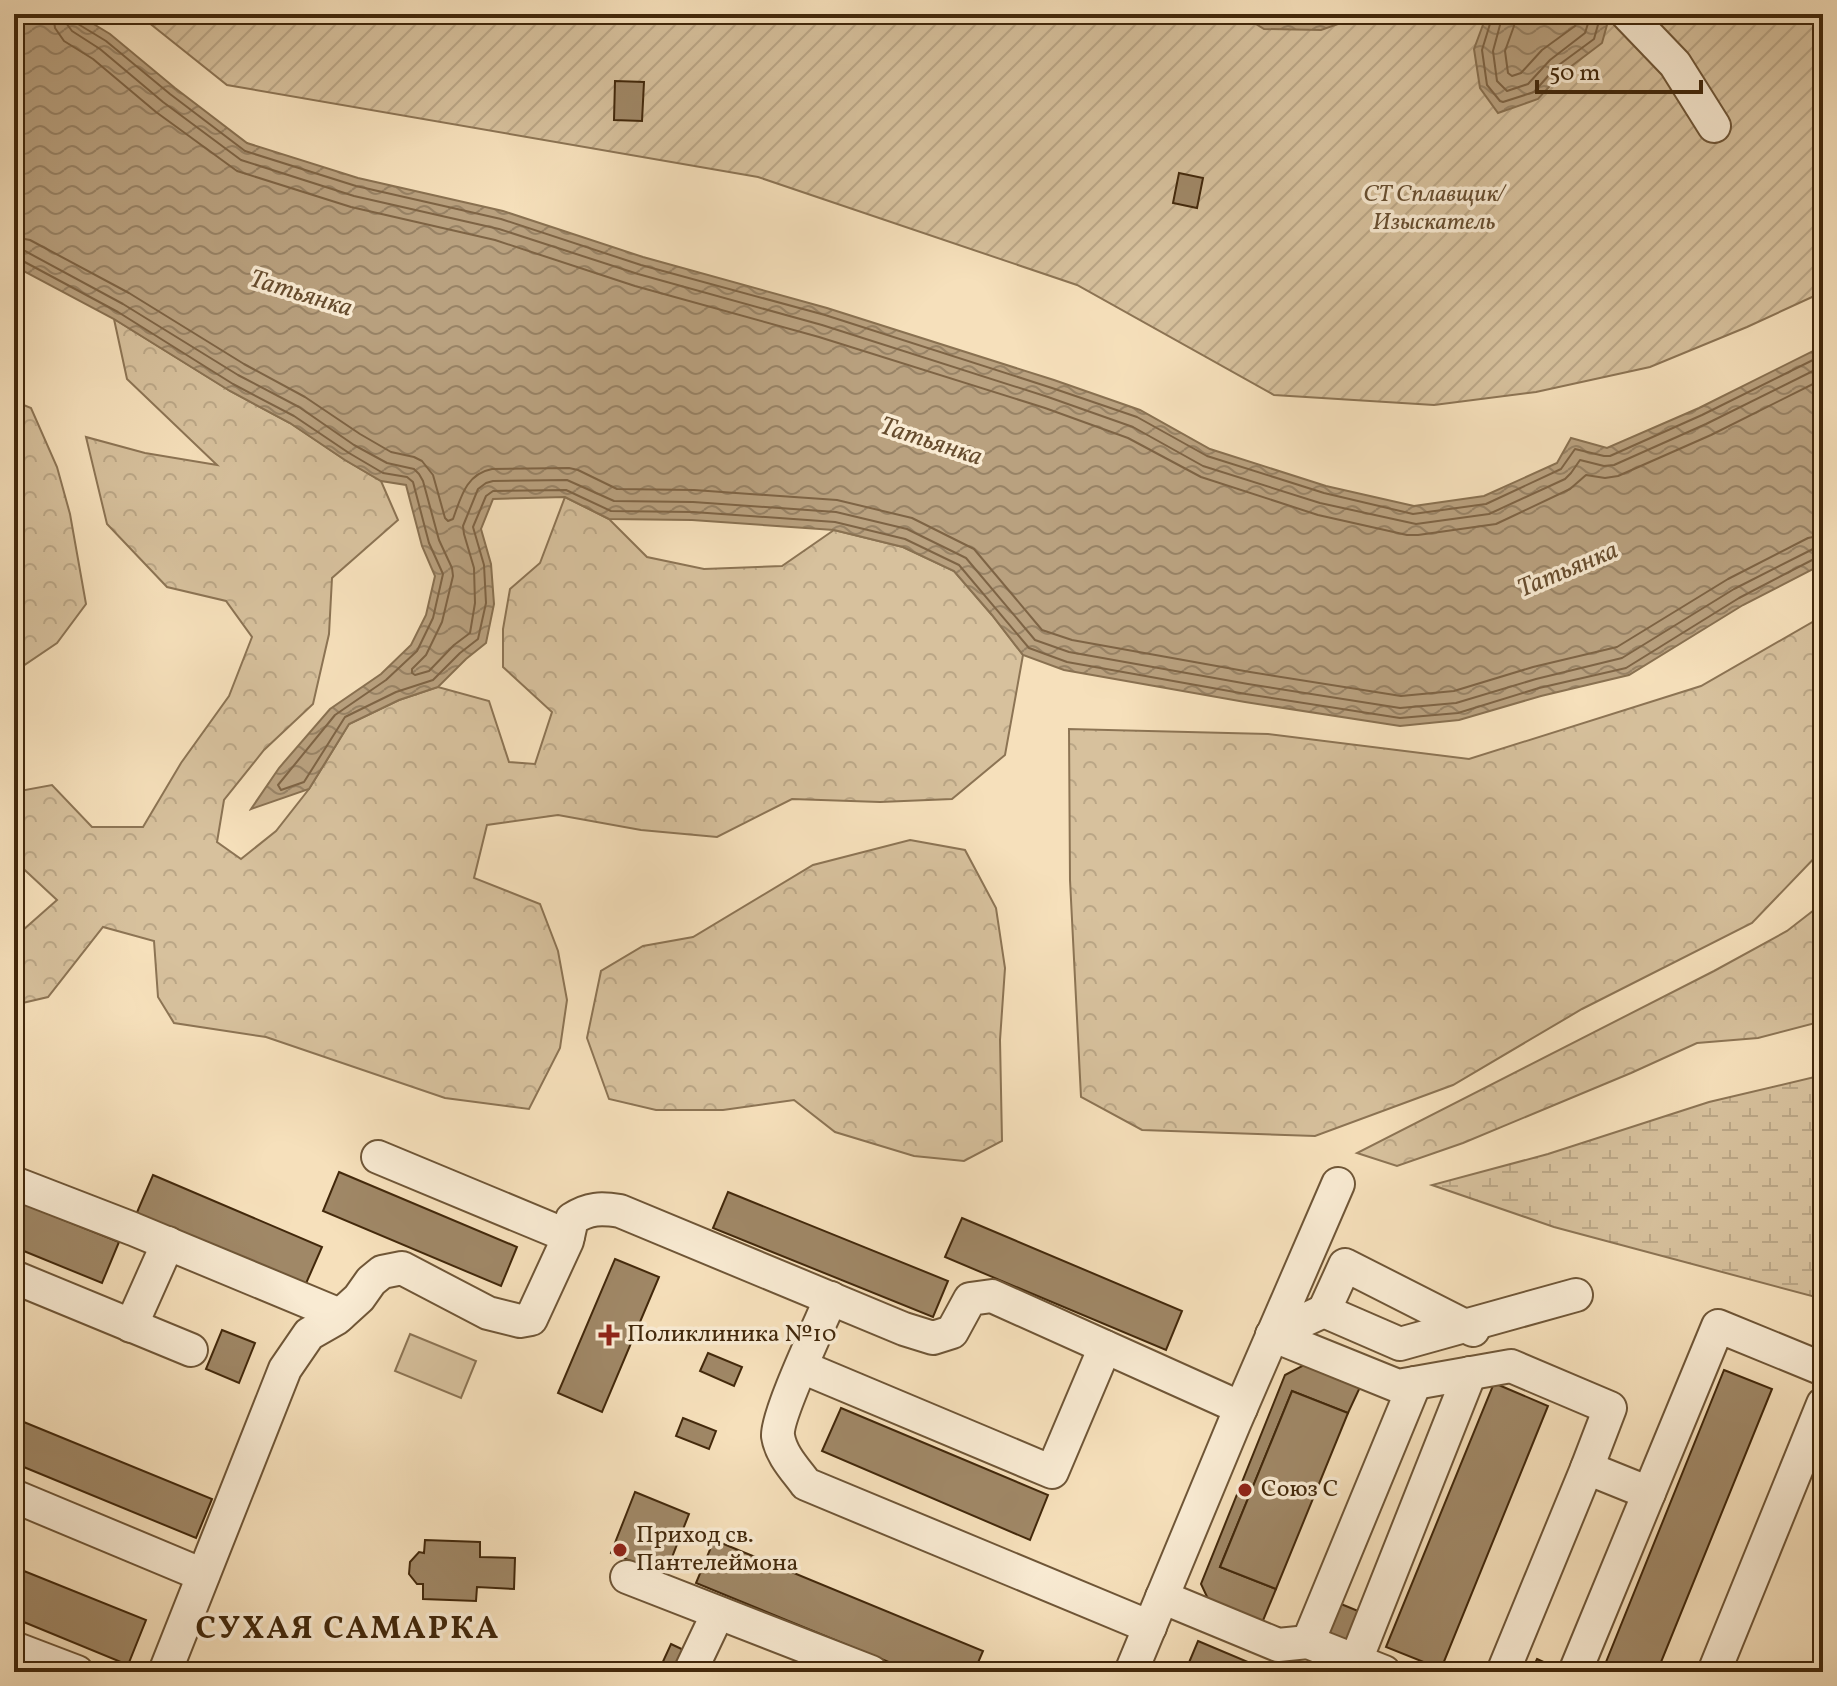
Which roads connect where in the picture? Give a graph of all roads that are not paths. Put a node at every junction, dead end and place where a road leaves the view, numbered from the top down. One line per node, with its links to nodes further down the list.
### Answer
1 (1627, 14): 2 (street)
2 (1714, 126)
3 (378, 1157): 6 (street)
4 (14, 1183): 7 (street)
5 (1338, 1184): 15 (street)
6 (568, 1236): 10 (street); 12 (street)
7 (168, 1243): 12 (street); 13 (street)
8 (14, 1277): 13 (street)
9 (1576, 1295): 14 (street)
10 (831, 1298): 16 (street); 18 (street)
11 (1324, 1311): 14 (street); 14 (street); 15 (street)
12 (340, 1315): 27 (street)
13 (131, 1326): 17 (street)
14 (1476, 1332)
15 (1272, 1335): 21 (street); 23 (street)
16 (1105, 1347): 18 (street); 23 (street)
17 (191, 1350)
18 (802, 1367): 31 (street)
19 (1823, 1369): 25 (street)
20 (1470, 1373): 21 (street); 24 (street); 34 (street)
21 (1415, 1383): 33 (street)
22 (1823, 1404): 42 (street)
23 (1241, 1408): 29 (street)
24 (1587, 1468): 25 (street); 40 (street)
25 (1649, 1493): 41 (street)
26 (14, 1496): 27 (street)
27 (203, 1575): 36 (street)
28 (627, 1577): 30 (street)
29 (1162, 1597): 31 (street); 33 (street)
30 (718, 1613): 37 (street); 38 (street)
31 (1150, 1627): 39 (street)
32 (14, 1648): 35 (street)
33 (1313, 1654): 34 (street)
34 (1370, 1666)
35 (77, 1672)
36 (165, 1672)
37 (690, 1672)
38 (871, 1672)
39 (1131, 1672)
40 (1503, 1672)
41 (1575, 1672)
42 (1714, 1672)

